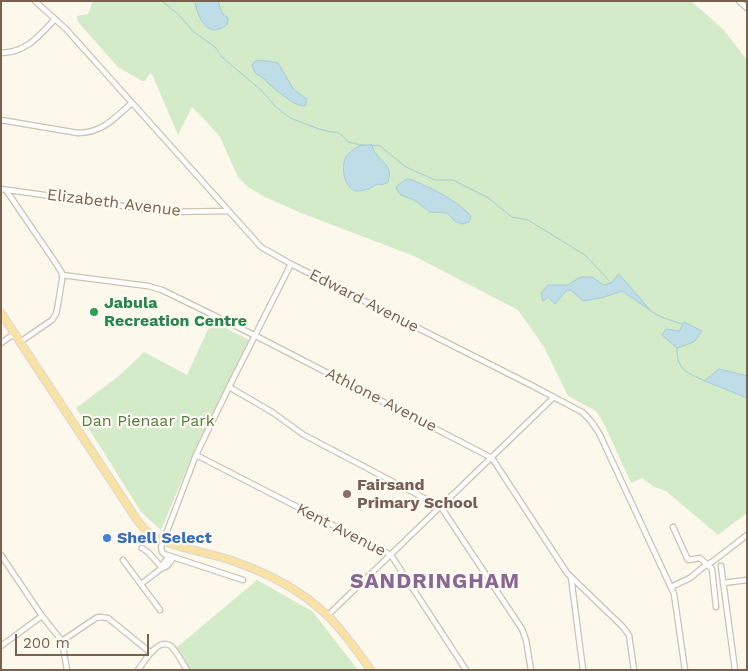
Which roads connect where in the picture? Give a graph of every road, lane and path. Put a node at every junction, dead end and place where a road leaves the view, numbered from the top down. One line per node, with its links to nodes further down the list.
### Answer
1 (35, 1): 4 (street, Edward Avenue)
2 (739, 1): 3 (street)
3 (747, 8)
4 (55, 19): 5 (street); 6 (street, Edward Avenue)
5 (1, 53)
6 (132, 104): 7 (street); 9 (street, Edward Avenue)
7 (1, 120)
8 (4, 189): 9 (street, Elizabeth Avenue); 11 (street)
9 (228, 211): 10 (street, Edward Avenue)
10 (292, 264): 14 (street); 18 (street, Edward Avenue)
11 (62, 275): 14 (street, Athlone Avenue); 15 (street)
12 (1, 313): 13 (main road)
13 (14, 334): 15 (main road); 16 (street)
14 (256, 336): 17 (street); 20 (street, Athlone Avenue)
15 (20, 342): 24 (main road)
16 (1, 343)
17 (229, 387): 19 (street); 21 (street)
18 (554, 397): 20 (street); 38 (street, Edward Avenue)
19 (196, 456): 24 (street); 27 (street, Kent Avenue)
20 (492, 458): 21 (street); 33 (street, Athlone Avenue)
21 (441, 507): 27 (street); 51 (street)
22 (673, 527): 30 (street)
23 (747, 535): 30 (street)
24 (164, 541): 28 (street); 42 (main road)
25 (142, 548): 32 (street)
26 (1, 555): 41 (street)
27 (391, 555): 42 (street); 50 (street, Kent Avenue)
28 (171, 557): 32 (street); 34 (street)
29 (123, 560): 37 (street)
30 (707, 564): 38 (street); 39 (street)
31 (720, 566): 36 (street)
32 (162, 568): 37 (street)
33 (571, 577): 52 (street); 53 (street, Athlone Avenue)
34 (243, 580)
35 (747, 580): 36 (street)
36 (723, 583): 55 (street)
37 (141, 584): 40 (street)
38 (671, 587): 54 (street, Edward Avenue)
39 (716, 606)
40 (160, 610)
41 (42, 616): 43 (street); 44 (street)
42 (328, 616): 49 (main road)
43 (62, 641): 45 (street); 46 (street)
44 (1, 646)
45 (151, 653): 47 (street); 48 (street)
46 (67, 670)
47 (138, 670)
48 (187, 670)
49 (370, 670)
50 (466, 670)
51 (531, 670)
52 (583, 670)
53 (634, 670)
54 (685, 670)
55 (735, 670)

